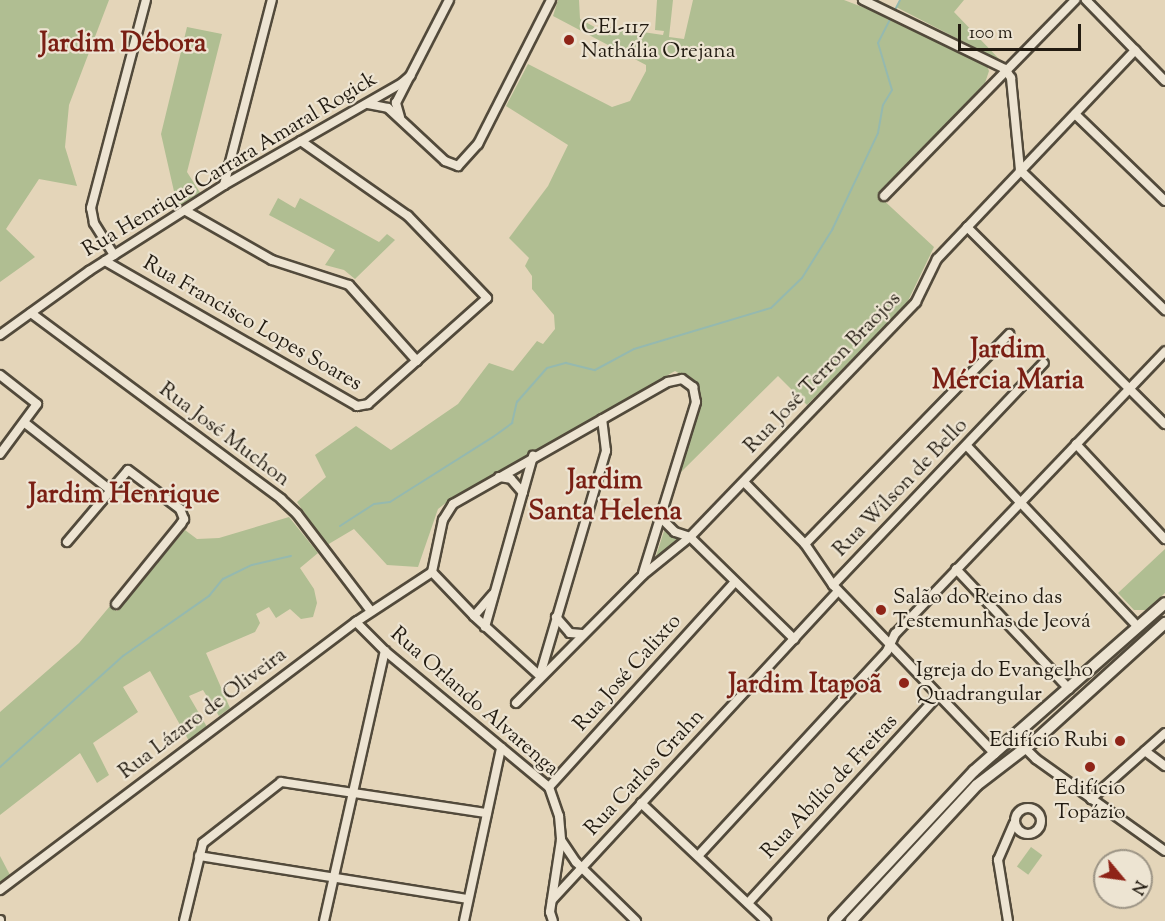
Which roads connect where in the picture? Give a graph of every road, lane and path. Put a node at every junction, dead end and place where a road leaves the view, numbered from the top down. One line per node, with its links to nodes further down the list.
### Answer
1 (146, 0): 22 (street)
2 (272, 0): 17 (street)
3 (449, 0): 10 (street, Rua Henrique Carrara Amaral Rogick)
4 (551, 0): 14 (street)
5 (863, 0): 9 (street)
6 (1075, 0): 9 (street)
7 (1086, 0): 8 (street)
8 (1136, 50): 11 (street); 13 (street, Rua José Terron Braojos)
9 (1005, 69): 16 (street); 18 (street)
10 (410, 76): 12 (street, Rua Henrique Carrara Amaral Rogick); 14 (street)
11 (1165, 81)
12 (359, 107): 14 (street); 15 (street, Rua Henrique Carrara Amaral Rogick)
13 (1075, 114): 16 (street, Rua José Terron Braojos); 19 (street)
14 (401, 119)
15 (301, 141): 17 (street, Rua Henrique Carrara Amaral Rogick); 29 (street, Rua Francisco Lopes Soares)
16 (1020, 170): 21 (street, Rua José Terron Braojos); 24 (street)
17 (224, 185): 20 (street, Rua Henrique Carrara Amaral Rogick)
18 (884, 196)
19 (1165, 201)
20 (186, 211): 22 (street, Rua Henrique Carrara Amaral Rogick); 29 (street)
21 (968, 227): 32 (street); 41 (street, Rua José Terron Braojos)
22 (114, 255): 23 (street, Rua Henrique Carrara Amaral Rogick)
23 (105, 261): 25 (street, Rua Henrique Carrara Amaral Rogick); 29 (street, Rua Francisco Lopes Soares)
24 (1165, 310)
25 (31, 313): 27 (street, Rua Henrique Carrara Amaral Rogick); 58 (street, Rua José Muchon)
26 (1010, 334): 49 (street)
27 (0, 335)
28 (1165, 351): 32 (street)
29 (417, 362)
30 (1044, 363): 37 (street, Rua Wilson de Bello)
31 (0, 375): 34 (street)
32 (1130, 387): 35 (street); 36 (street)
33 (602, 419): 39 (street); 45 (street); 60 (street)
34 (25, 423): 38 (street); 42 (street)
35 (1165, 424)
36 (1076, 444): 44 (street); 47 (street)
37 (967, 446): 44 (street); 55 (street, Rua Wilson de Bello)
38 (0, 454)
39 (533, 456): 40 (street); 43 (street)
40 (499, 477): 43 (street); 51 (street)
41 (744, 482): 46 (street, Rua José Terron Braojos); 49 (street)
42 (110, 489): 48 (street); 57 (street)
43 (523, 493): 54 (street)
44 (1021, 501): 50 (street); 64 (street)
45 (662, 519): 46 (street); 52 (street)
46 (690, 537): 52 (street, Rua José Terron Braojos); 53 (street)
47 (1165, 539)
48 (68, 542)
49 (805, 544): 55 (street)
50 (956, 569): 67 (street); 72 (street)
51 (432, 572): 58 (street, Rua Lázaro de Oliveira); 59 (street)
52 (643, 575): 65 (street, Rua José Terron Braojos)
53 (734, 583): 66 (street); 85 (street, Rua José Calixto)
54 (497, 585): 59 (street); 63 (street)
55 (836, 588): 66 (street, Rua Carlos Grahn); 67 (street)
56 (1165, 603): 64 (street)
57 (116, 604)
58 (371, 611): 61 (street, Rua Lázaro de Oliveira)
59 (474, 616): 63 (street)
60 (556, 617): 65 (street); 69 (street)
61 (356, 622): 68 (street, Rua Orlando Alvarenga); 99 (street, Rua Lázaro de Oliveira)
62 (1165, 623): 77 (street)
63 (486, 627): 70 (street)
64 (1138, 627): 72 (street)
65 (582, 634): 71 (street, Rua José Terron Braojos)
66 (794, 639): 88 (street, Rua Carlos Grahn)
67 (890, 644): 73 (street); 96 (street)
68 (386, 651): 78 (street, Rua Orlando Alvarenga); 86 (street)
69 (543, 654): 70 (street); 71 (street)
70 (526, 663): 71 (street)
71 (540, 676): 74 (street, Rua José Terron Braojos)
72 (1069, 689): 76 (street)
73 (938, 696): 81 (street); 102 (street, Rua Abílio de Freitas)
74 (516, 703)
75 (1165, 733): 80 (street)
76 (1014, 737): 79 (street); 81 (street)
77 (1037, 739): 79 (street); 82 (street)
78 (501, 748): 85 (street, Rua Orlando Alvarenga); 89 (street)
79 (1024, 749): 82 (street); 84 (street)
80 (1145, 752): 83 (street); 87 (street)
81 (991, 757): 84 (street); 109 (street)
82 (1036, 759): 87 (street)
83 (1165, 766)
84 (999, 767): 110 (street)
85 (549, 787): 93 (street, Rua Orlando Alvarenga)
86 (352, 790): 89 (street); 95 (street); 98 (street)
87 (1091, 799): 94 (street)
88 (642, 803): 96 (street); 97 (street, Rua Carlos Grahn)
89 (487, 813): 100 (street)
90 (1014, 823): 91 (street); 91 (street); 92 (street)
91 (1022, 833): 92 (street)
92 (1009, 837): 111 (street)
93 (561, 840): 97 (street); 101 (street, Rua Orlando Alvarenga)
94 (1165, 851)
95 (199, 856): 98 (street); 103 (street)
96 (698, 856): 102 (street)
97 (581, 867): 101 (street, Rua Carlos Grahn); 107 (street)
98 (334, 877): 100 (street); 104 (street)
99 (0, 890)
100 (468, 899): 105 (street)
101 (552, 900): 106 (street, Rua Orlando Alvarenga)
102 (748, 903): 108 (street)
103 (184, 921)
104 (324, 921)
105 (464, 921)
106 (553, 921)
107 (636, 921)
108 (766, 921)
109 (834, 921)
110 (851, 921)
111 (1008, 921)

